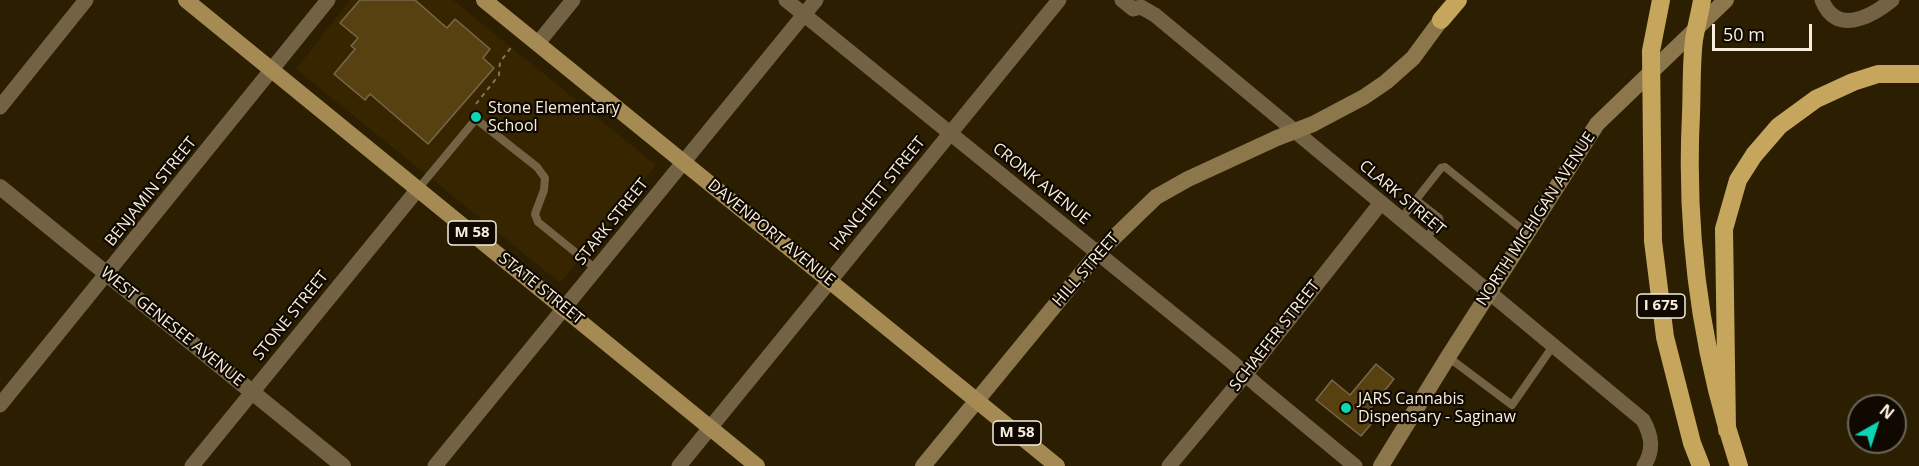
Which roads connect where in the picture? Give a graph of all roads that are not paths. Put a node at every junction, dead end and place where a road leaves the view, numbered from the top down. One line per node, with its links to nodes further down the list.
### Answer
1 (86, 0): 22 (street)
2 (186, 0): 20 (main road, STATE STREET / M 58)
3 (328, 0): 20 (street, BENJAMIN STREET)
4 (484, 0): 19 (main road, DAVENPORT AVENUE / M 58)
5 (573, 0): 19 (street)
6 (786, 0): 17 (street, CRONK AVENUE)
7 (816, 0): 17 (street, STARK STREET)
8 (1059, 0): 24 (street, HANCHETT STREET)
9 (1122, 0): 16 (street, CLARK STREET)
10 (1456, 0): 18 (highway)
11 (1662, 0): 58 (highway, I 675)
12 (1702, 0): 46 (highway, I 675)
13 (1726, 0): 31 (main road, NORTH MICHIGAN AVENUE)
14 (1822, 0): 15 (street)
15 (1892, 0)
16 (1143, 4): 23 (street, CLARK STREET)
17 (804, 14): 24 (street, CRONK AVENUE); 25 (street, STARK STREET)
18 (1441, 20): 23 (main road)
19 (538, 43): 25 (main road, DAVENPORT AVENUE / M 58)
20 (272, 71): 27 (main road, STATE STREET / M 58); 35 (street, BENJAMIN STREET)
21 (1919, 74): 46 (highway)
22 (0, 107)
23 (1295, 131): 29 (street, CLARK STREET); 33 (main road, HILL STREET)
24 (950, 134): 33 (street, CRONK AVENUE); 36 (street, HANCHETT STREET)
25 (684, 161): 34 (street, STARK STREET); 36 (main road, DAVENPORT AVENUE / M 58)
26 (0, 188): 35 (street, WEST GENESEE AVENUE)
27 (418, 189): 34 (lane); 38 (main road, STATE STREET / M 58); 42 (street, STONE STREET)
28 (1416, 200): 30 (lane); 31 (lane); 32 (lane)
29 (1380, 204): 30 (street, CLARK STREET); 41 (street, SCHAEFER STREET)
30 (1400, 220): 32 (street, CLARK STREET)
31 (1527, 233): 37 (main road, NORTH MICHIGAN AVENUE)
32 (1424, 240): 37 (street, CLARK STREET)
33 (1098, 253): 41 (street, CRONK AVENUE); 43 (main road, HILL STREET)
34 (596, 269): 38 (street, STARK STREET)
35 (107, 274): 42 (street, WEST GENESEE AVENUE); 44 (street, BENJAMIN STREET)
36 (830, 281): 43 (main road, DAVENPORT AVENUE / M 58); 45 (street, HANCHETT STREET)
37 (1489, 294): 39 (street, CLARK STREET); 40 (main road, NORTH MICHIGAN AVENUE)
38 (565, 308): 45 (main road, STATE STREET / M 58); 49 (street, STARK STREET)
39 (1553, 346): 40 (lane); 57 (street, CLARK STREET)
40 (1448, 357): 56 (main road, NORTH MICHIGAN AVENUE)
41 (1245, 375): 54 (street, SCHAEFER STREET); 55 (street, CRONK AVENUE)
42 (253, 392): 47 (street, STONE STREET); 48 (street, WEST GENESEE AVENUE)
43 (978, 400): 52 (main road, HILL STREET); 53 (main road, DAVENPORT AVENUE / M 58)
44 (0, 405)
45 (710, 428): 50 (street, HANCHETT STREET); 51 (main road, STATE STREET / M 58)
46 (1727, 429): 59 (highway, I 675)
47 (192, 466)
48 (343, 466)
49 (435, 466)
50 (679, 466)
51 (757, 466)
52 (923, 466)
53 (1057, 466)
54 (1169, 466)
55 (1355, 466)
56 (1381, 466)
57 (1644, 466)
58 (1701, 466)
59 (1739, 466)

